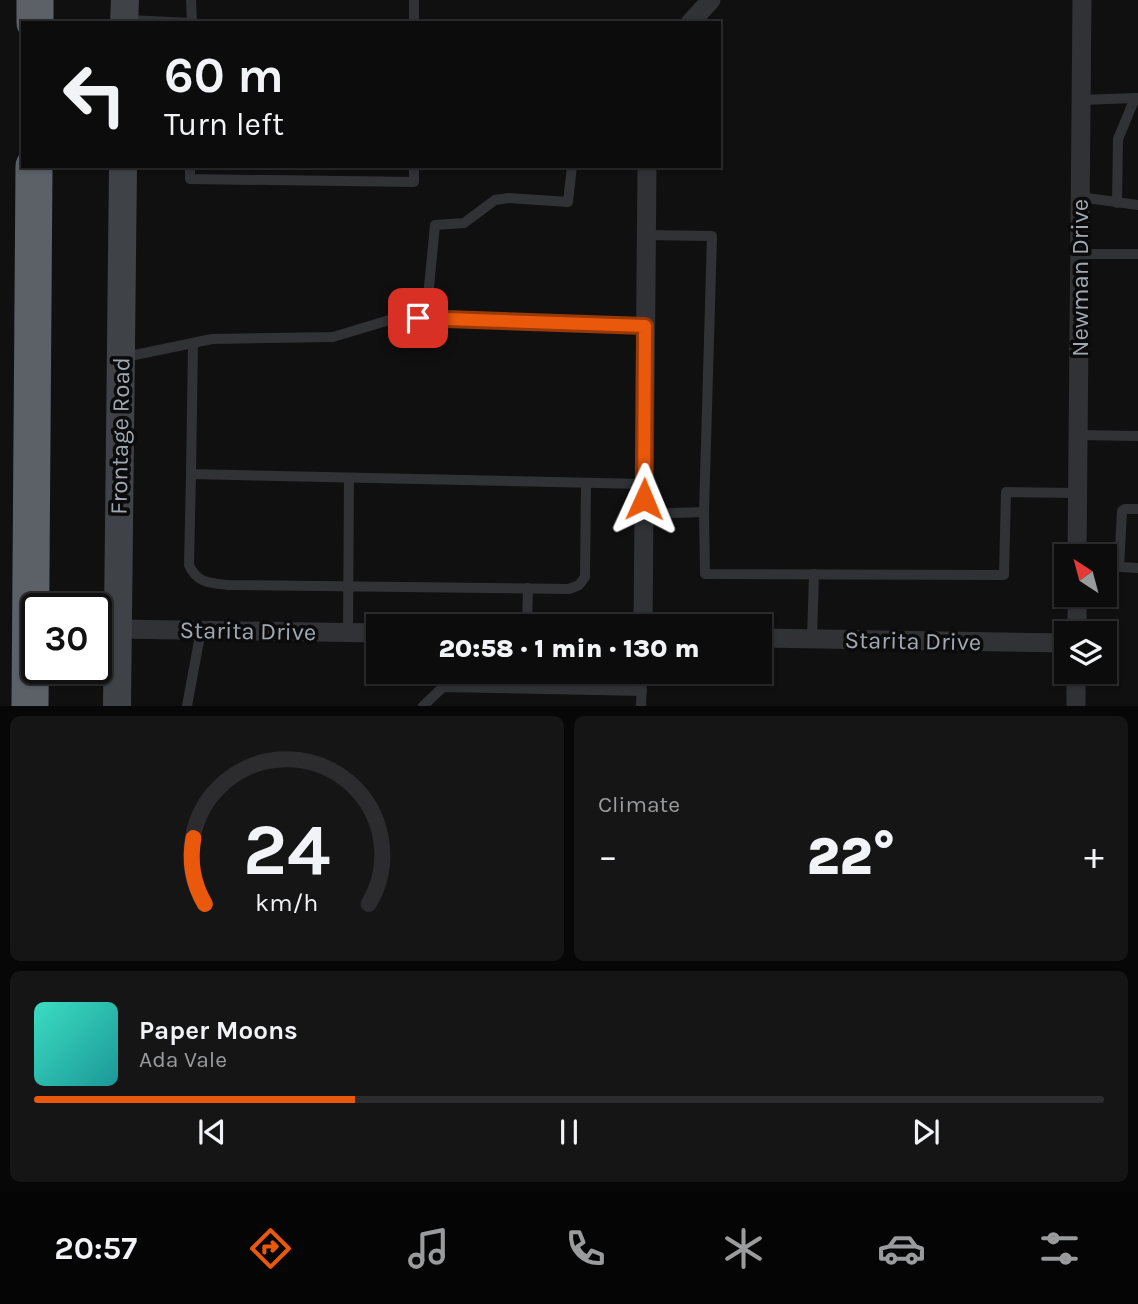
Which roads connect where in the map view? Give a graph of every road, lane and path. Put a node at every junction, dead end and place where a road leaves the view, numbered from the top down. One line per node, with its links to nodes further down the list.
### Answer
1 (36, 0): 7 (highway)
2 (191, 0): 9 (lane)
3 (414, 0): 10 (lane)
4 (711, 0): 11 (street)
5 (1082, 0): 13 (street, Newman Drive)
6 (124, 14): 8 (lane)
7 (35, 21)
8 (184, 21)
9 (192, 21)
10 (414, 21)
11 (692, 21)
12 (1136, 98): 13 (lane); 21 (lane)
13 (1081, 100): 20 (street, Newman Drive)
14 (34, 168): 58 (highway)
15 (123, 168): 29 (main road, Frontage Road)
16 (190, 168): 17 (lane)
17 (414, 168)
18 (572, 168): 26 (lane)
19 (647, 168): 23 (street)
20 (1080, 197): 21 (lane); 24 (street, Newman Drive)
21 (1117, 203): 22 (lane)
22 (1138, 205)
23 (646, 235): 27 (street); 38 (lane)
24 (1080, 254): 25 (lane); 30 (street, Newman Drive)
25 (1138, 254)
26 (426, 318): 27 (lane); 28 (lane)
27 (645, 326): 35 (street)
28 (193, 343): 29 (lane); 32 (lane)
29 (121, 357): 48 (main road, Frontage Road)
30 (1079, 435): 31 (lane); 36 (street, Newman Drive)
31 (1138, 436)
32 (191, 474): 33 (lane); 44 (lane)
33 (349, 478): 34 (lane); 44 (lane)
34 (586, 483): 35 (lane); 45 (lane)
35 (644, 484): 39 (street)
36 (1078, 493): 40 (street, Newman Drive); 43 (lane)
37 (1138, 509): 41 (lane)
38 (704, 512): 39 (lane); 43 (lane)
39 (644, 514): 47 (street)
40 (1077, 544)
41 (1119, 567): 42 (lane)
42 (1138, 568)
43 (814, 575): 53 (lane)
44 (348, 586): 45 (lane); 50 (lane)
45 (528, 588): 46 (lane)
46 (527, 614)
47 (643, 614)
48 (117, 629): 49 (street, Starita Drive); 59 (main road, Frontage Road)
49 (201, 630): 50 (street, Starita Drive); 60 (lane)
50 (348, 632): 51 (street, Starita Drive)
51 (366, 633)
52 (772, 638): 53 (street, Starita Drive)
53 (812, 639): 54 (street, Starita Drive)
54 (1054, 643)
55 (642, 684): 57 (lane)
56 (1076, 684): 63 (street)
57 (642, 691): 61 (lane); 62 (lane)
58 (30, 705)
59 (117, 705)
60 (187, 705)
61 (423, 705)
62 (641, 705)
63 (1076, 705)

